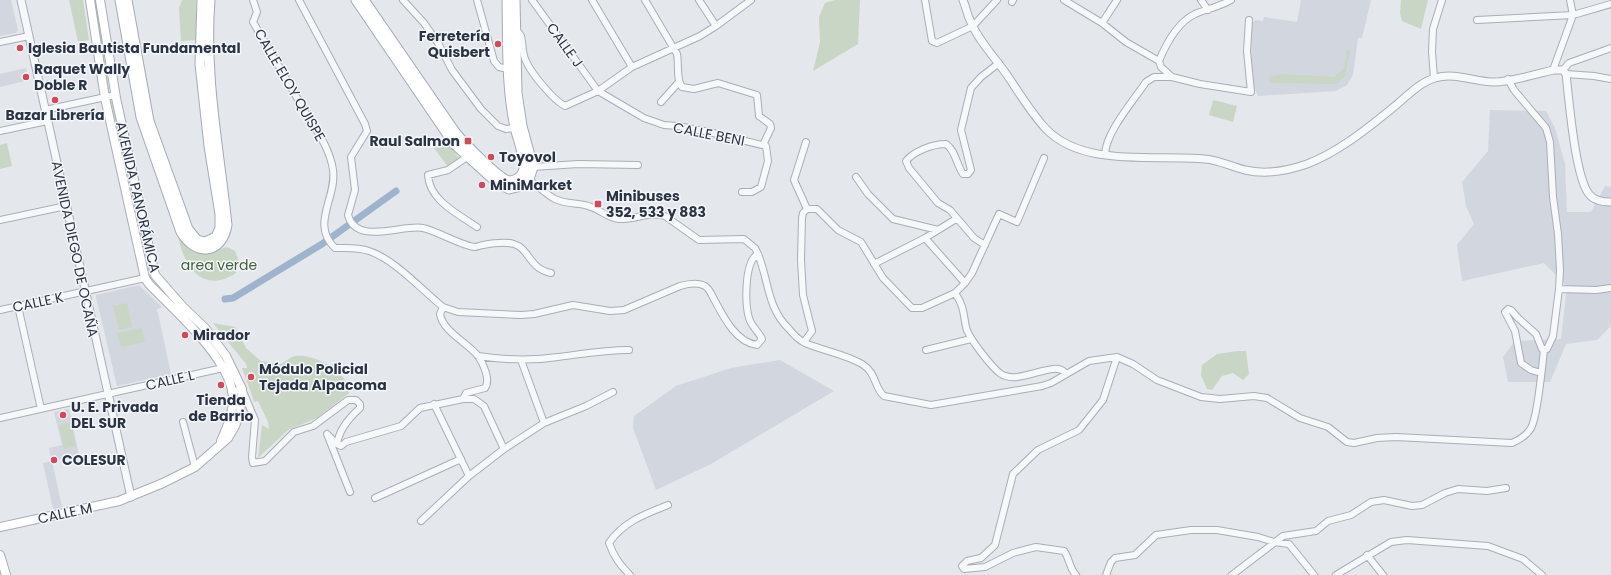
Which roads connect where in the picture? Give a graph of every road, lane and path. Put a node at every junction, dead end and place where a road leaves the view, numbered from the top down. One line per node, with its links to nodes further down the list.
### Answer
1 (21, 0): 38 (street, AVENIDA DIEGO DE OCAÑA)
2 (90, 0): 57 (main road, AVENIDA PANORÁMICA)
3 (100, 0): 56 (main road, AVENIDA PANORÁMICA)
4 (120, 0): 60 (main road)
5 (127, 0): 60 (main road)
6 (202, 0): 43 (main road)
7 (210, 0): 43 (main road)
8 (253, 0): 94 (street, CALLE ELOY QUISPE)
9 (299, 0): 85 (street)
10 (356, 0): 66 (main road)
11 (364, 0): 66 (main road)
12 (477, 0): 47 (street)
13 (507, 0): 39 (main road)
14 (515, 0): 39 (main road)
15 (532, 0): 55 (street, CALLE J)
16 (592, 0): 46 (street)
17 (645, 0): 42 (street)
18 (699, 0): 36 (street)
19 (750, 0): 36 (street)
20 (925, 0): 37 (street)
21 (964, 0): 37 (street)
22 (997, 0): 37 (street)
23 (1064, 0): 35 (street)
24 (1117, 0): 35 (street)
25 (1201, 0): 31 (street)
26 (1231, 0): 31 (street)
27 (1442, 0): 51 (street)
28 (1570, 0): 32 (street)
29 (406, 2): 62 (street)
30 (1611, 4): 32 (street)
31 (1208, 10): 44 (street)
32 (1573, 15): 34 (street); 48 (street)
33 (1249, 20): 50 (street)
34 (1477, 20)
35 (1102, 23): 44 (street)
36 (716, 26): 42 (street)
37 (973, 26): 45 (street)
38 (29, 36): 40 (street); 59 (street, AVENIDA DIEGO DE OCAÑA)
39 (511, 36): 47 (main road); 55 (street)
40 (0, 42)
41 (1611, 48): 49 (street)
42 (673, 49): 46 (street); 54 (street)
43 (204, 53): 60 (main road)
44 (1159, 61): 50 (street)
45 (999, 63): 67 (street); 77 (street)
46 (632, 67): 55 (street)
47 (512, 69): 62 (main road)
48 (1553, 70): 49 (street); 52 (street)
49 (1564, 72): 53 (street); 74 (street)
50 (1172, 77): 67 (street)
51 (1434, 78): 52 (street); 67 (street)
52 (1508, 79): 90 (street)
53 (1611, 80)
54 (678, 83): 58 (street); 65 (street)
55 (598, 91): 65 (street, CALLE BENI)
56 (115, 95): 57 (street); 86 (main road, AVENIDA PANORÁMICA)
57 (105, 98): 59 (street); 87 (main road, AVENIDA PANORÁMICA)
58 (661, 102)
59 (45, 110): 61 (street, AVENIDA DIEGO DE OCAÑA)
60 (144, 116)
61 (47, 121): 63 (street); 75 (street, AVENIDA DIEGO DE OCAÑA)
62 (519, 127): 70 (main road); 72 (main road)
63 (0, 131)
64 (806, 142): 76 (street)
65 (763, 145): 73 (street, CALLE BENI)
66 (470, 154): 72 (main road); 79 (street)
67 (1105, 155)
68 (1044, 158): 82 (street)
69 (638, 165): 70 (street)
70 (532, 167): 72 (main road)
71 (856, 177): 80 (street)
72 (525, 178): 83 (street)
73 (742, 192)
74 (1611, 202)
75 (66, 206): 78 (street); 91 (street, AVENIDA DIEGO DE OCAÑA)
76 (807, 209): 84 (street); 97 (street)
77 (956, 219): 80 (street); 82 (street)
78 (0, 220)
79 (477, 227)
80 (938, 230): 81 (street)
81 (925, 238): 84 (street); 88 (street)
82 (985, 245): 88 (street)
83 (758, 254): 94 (street); 97 (street)
84 (874, 264): 92 (street)
85 (551, 273)
86 (155, 275): 87 (main road); 104 (main road, AVENIDA PANORÁMICA)
87 (145, 278): 91 (street, CALLE K); 105 (main road, AVENIDA PANORÁMICA)
88 (965, 283): 92 (street)
89 (1611, 288): 90 (street)
90 (1559, 289): 100 (street)
91 (85, 291): 93 (street, CALLE K); 111 (street, AVENIDA DIEGO DE OCAÑA)
92 (955, 293): 96 (street)
93 (18, 306): 95 (street, CALLE K); 114 (street)
94 (443, 307): 101 (street)
95 (0, 310)
96 (972, 339): 99 (street); 106 (street)
97 (804, 342): 106 (street)
98 (629, 350): 103 (street)
99 (926, 350)
100 (1544, 350): 107 (street); 107 (street)
101 (478, 356): 103 (street); 112 (street)
102 (1117, 357): 106 (street); 107 (street); 136 (street)
103 (521, 360): 117 (street)
104 (232, 365): 105 (main road); 108 (main road, AVENIDA PANORÁMICA)
105 (223, 368): 109 (main road, AVENIDA PANORÁMICA); 111 (street, CALLE L)
106 (1065, 373)
107 (1541, 373)
108 (242, 389): 109 (street); 118 (street); 119 (main road, AVENIDA PANORÁMICA)
109 (231, 392): 119 (main road)
110 (613, 392): 117 (street)
111 (107, 394): 114 (street, CALLE L); 126 (street, AVENIDA DIEGO DE OCAÑA)
112 (463, 399): 113 (street); 120 (street)
113 (434, 404): 118 (street); 121 (street)
114 (41, 409): 115 (street, CALLE L)
115 (0, 418)
116 (183, 422): 122 (street)
117 (544, 423): 120 (street)
118 (337, 444): 125 (street)
119 (219, 445): 122 (main road, AVENIDA PANORÁMICA)
120 (504, 450): 123 (street)
121 (461, 459): 123 (street); 127 (street)
122 (195, 467): 126 (main road, AVENIDA PANORÁMICA)
123 (469, 476): 129 (street)
124 (1506, 488): 131 (street)
125 (350, 492)
126 (130, 497): 130 (main road, CALLE M)
127 (375, 498)
128 (668, 505): 135 (street)
129 (421, 521)
130 (0, 527)
131 (1274, 542): 137 (street); 138 (street); 139 (street)
132 (0, 555): 134 (main road)
133 (1367, 555): 140 (street); 141 (street); 142 (street)
134 (4, 574)
135 (630, 575)
136 (1076, 575)
137 (1106, 575)
138 (1232, 575)
139 (1314, 575)
140 (1336, 575)
141 (1383, 575)
142 (1542, 575)

